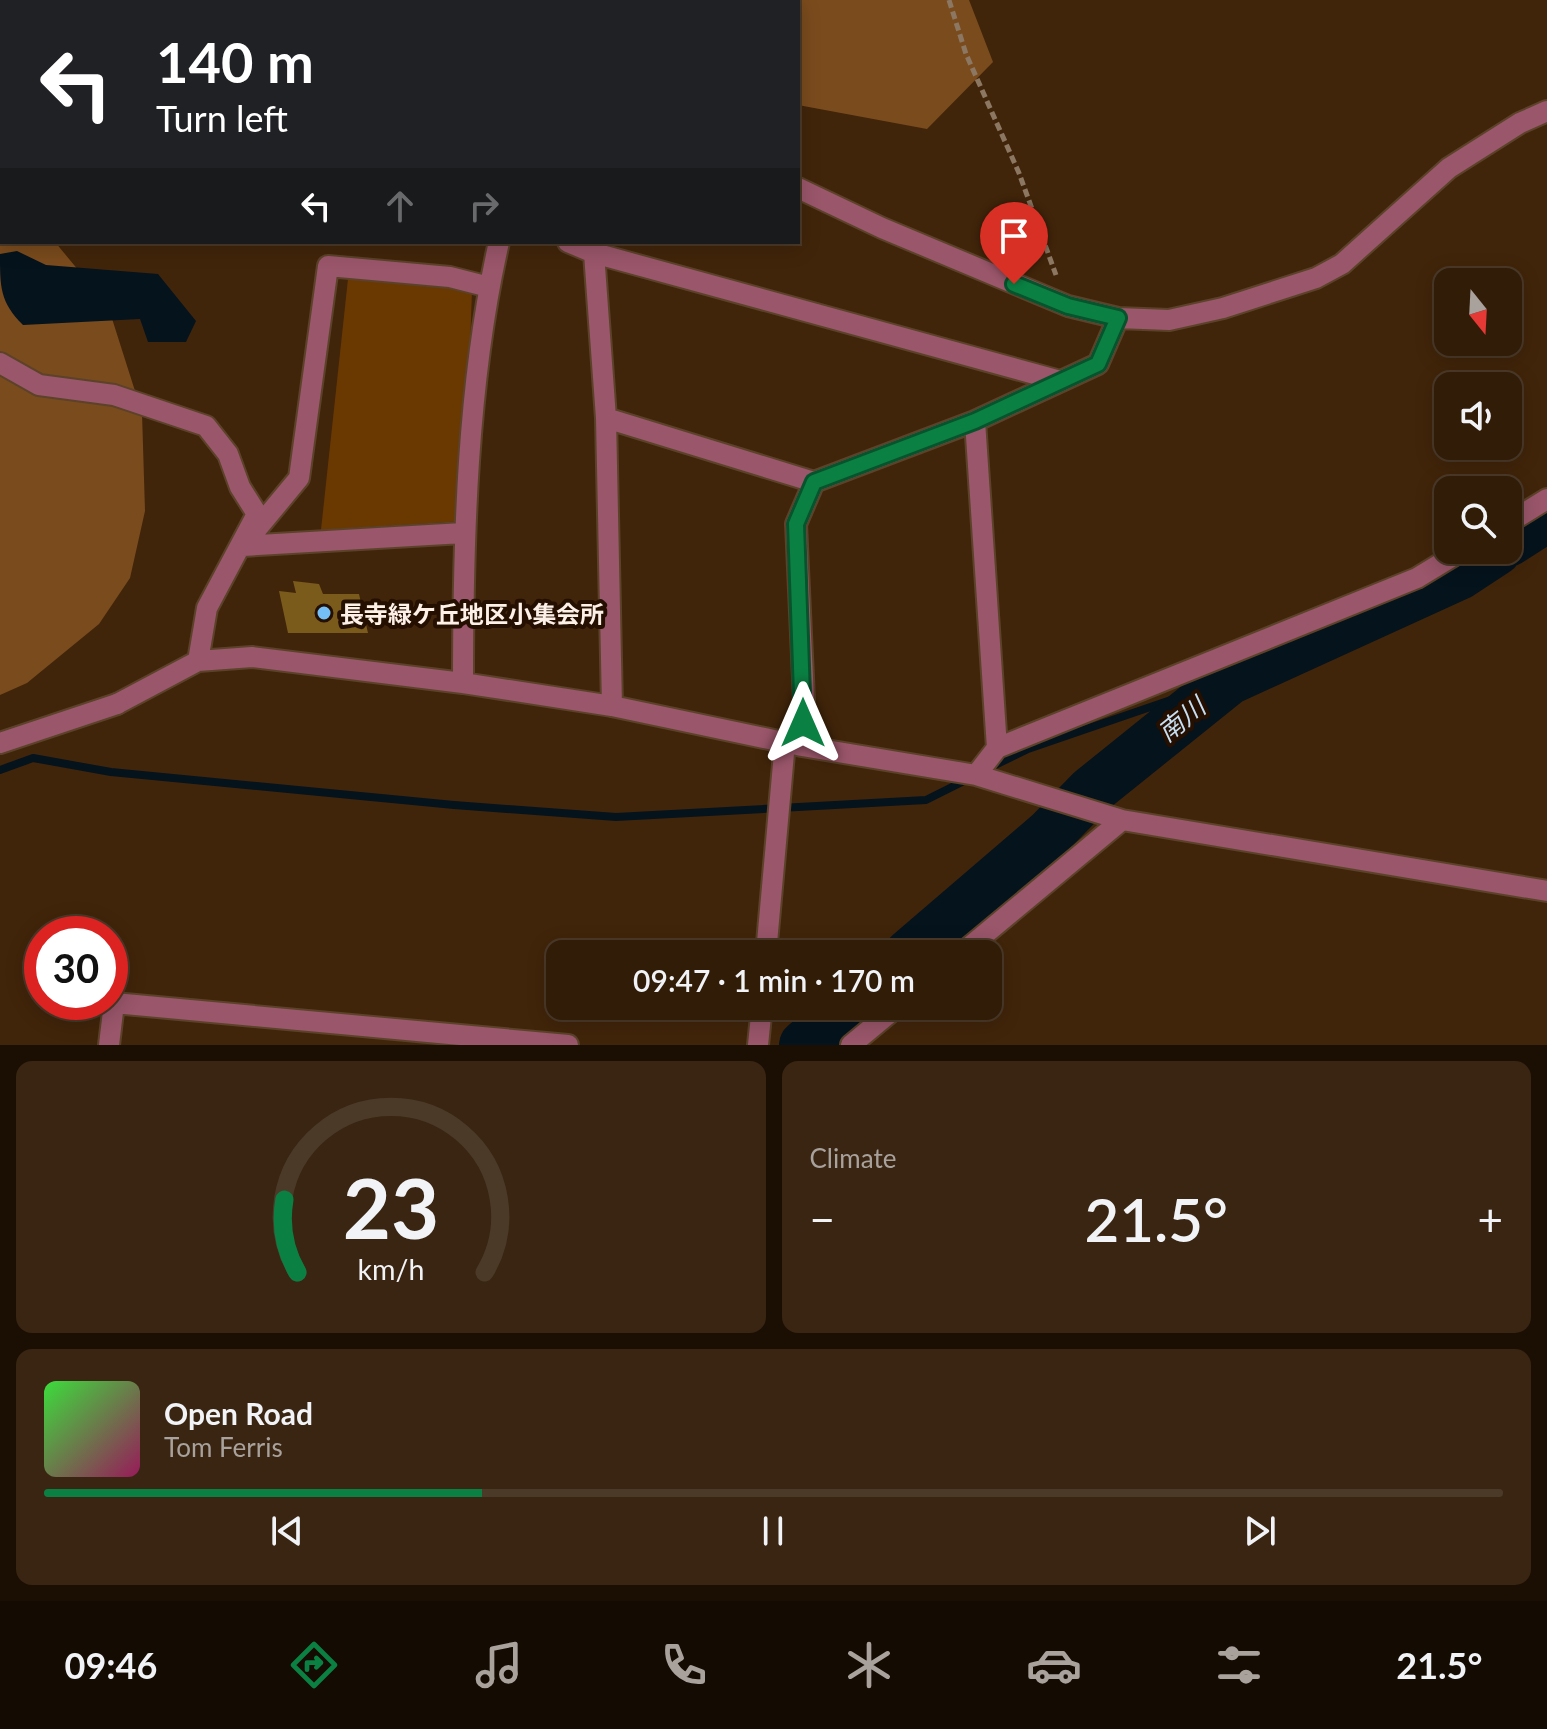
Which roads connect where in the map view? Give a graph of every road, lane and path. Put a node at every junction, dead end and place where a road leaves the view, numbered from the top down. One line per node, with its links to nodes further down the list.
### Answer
1 (949, 0): 8 (path)
2 (1547, 111): 9 (street)
3 (800, 189): 8 (street)
4 (499, 244): 7 (street)
5 (573, 244): 6 (street)
6 (594, 253): 11 (street); 12 (street)
7 (489, 287): 17 (street); 18 (street)
8 (1068, 306): 9 (street)
9 (1118, 318): 11 (street)
10 (0, 363): 18 (street)
11 (1060, 381): 13 (street)
12 (606, 418): 14 (street); 22 (street)
13 (975, 421): 14 (street); 25 (street)
14 (814, 482): 24 (street)
15 (1547, 499): 16 (street)
16 (1522, 514)
17 (463, 533): 18 (street); 21 (street)
18 (243, 546): 20 (street)
19 (1440, 564): 25 (street)
20 (198, 661): 21 (street); 23 (street)
21 (463, 683): 22 (street)
22 (612, 706): 24 (street)
23 (0, 743)
24 (793, 744): 26 (street); 29 (street)
25 (997, 748): 26 (street)
26 (976, 775): 27 (street)
27 (1122, 820): 28 (street); 30 (street)
28 (1547, 891)
29 (768, 940)
30 (978, 940)
31 (761, 1020): 35 (street)
32 (881, 1020): 36 (street)
33 (109, 1045): 34 (street)
34 (568, 1045)
35 (758, 1045)
36 (851, 1045)

